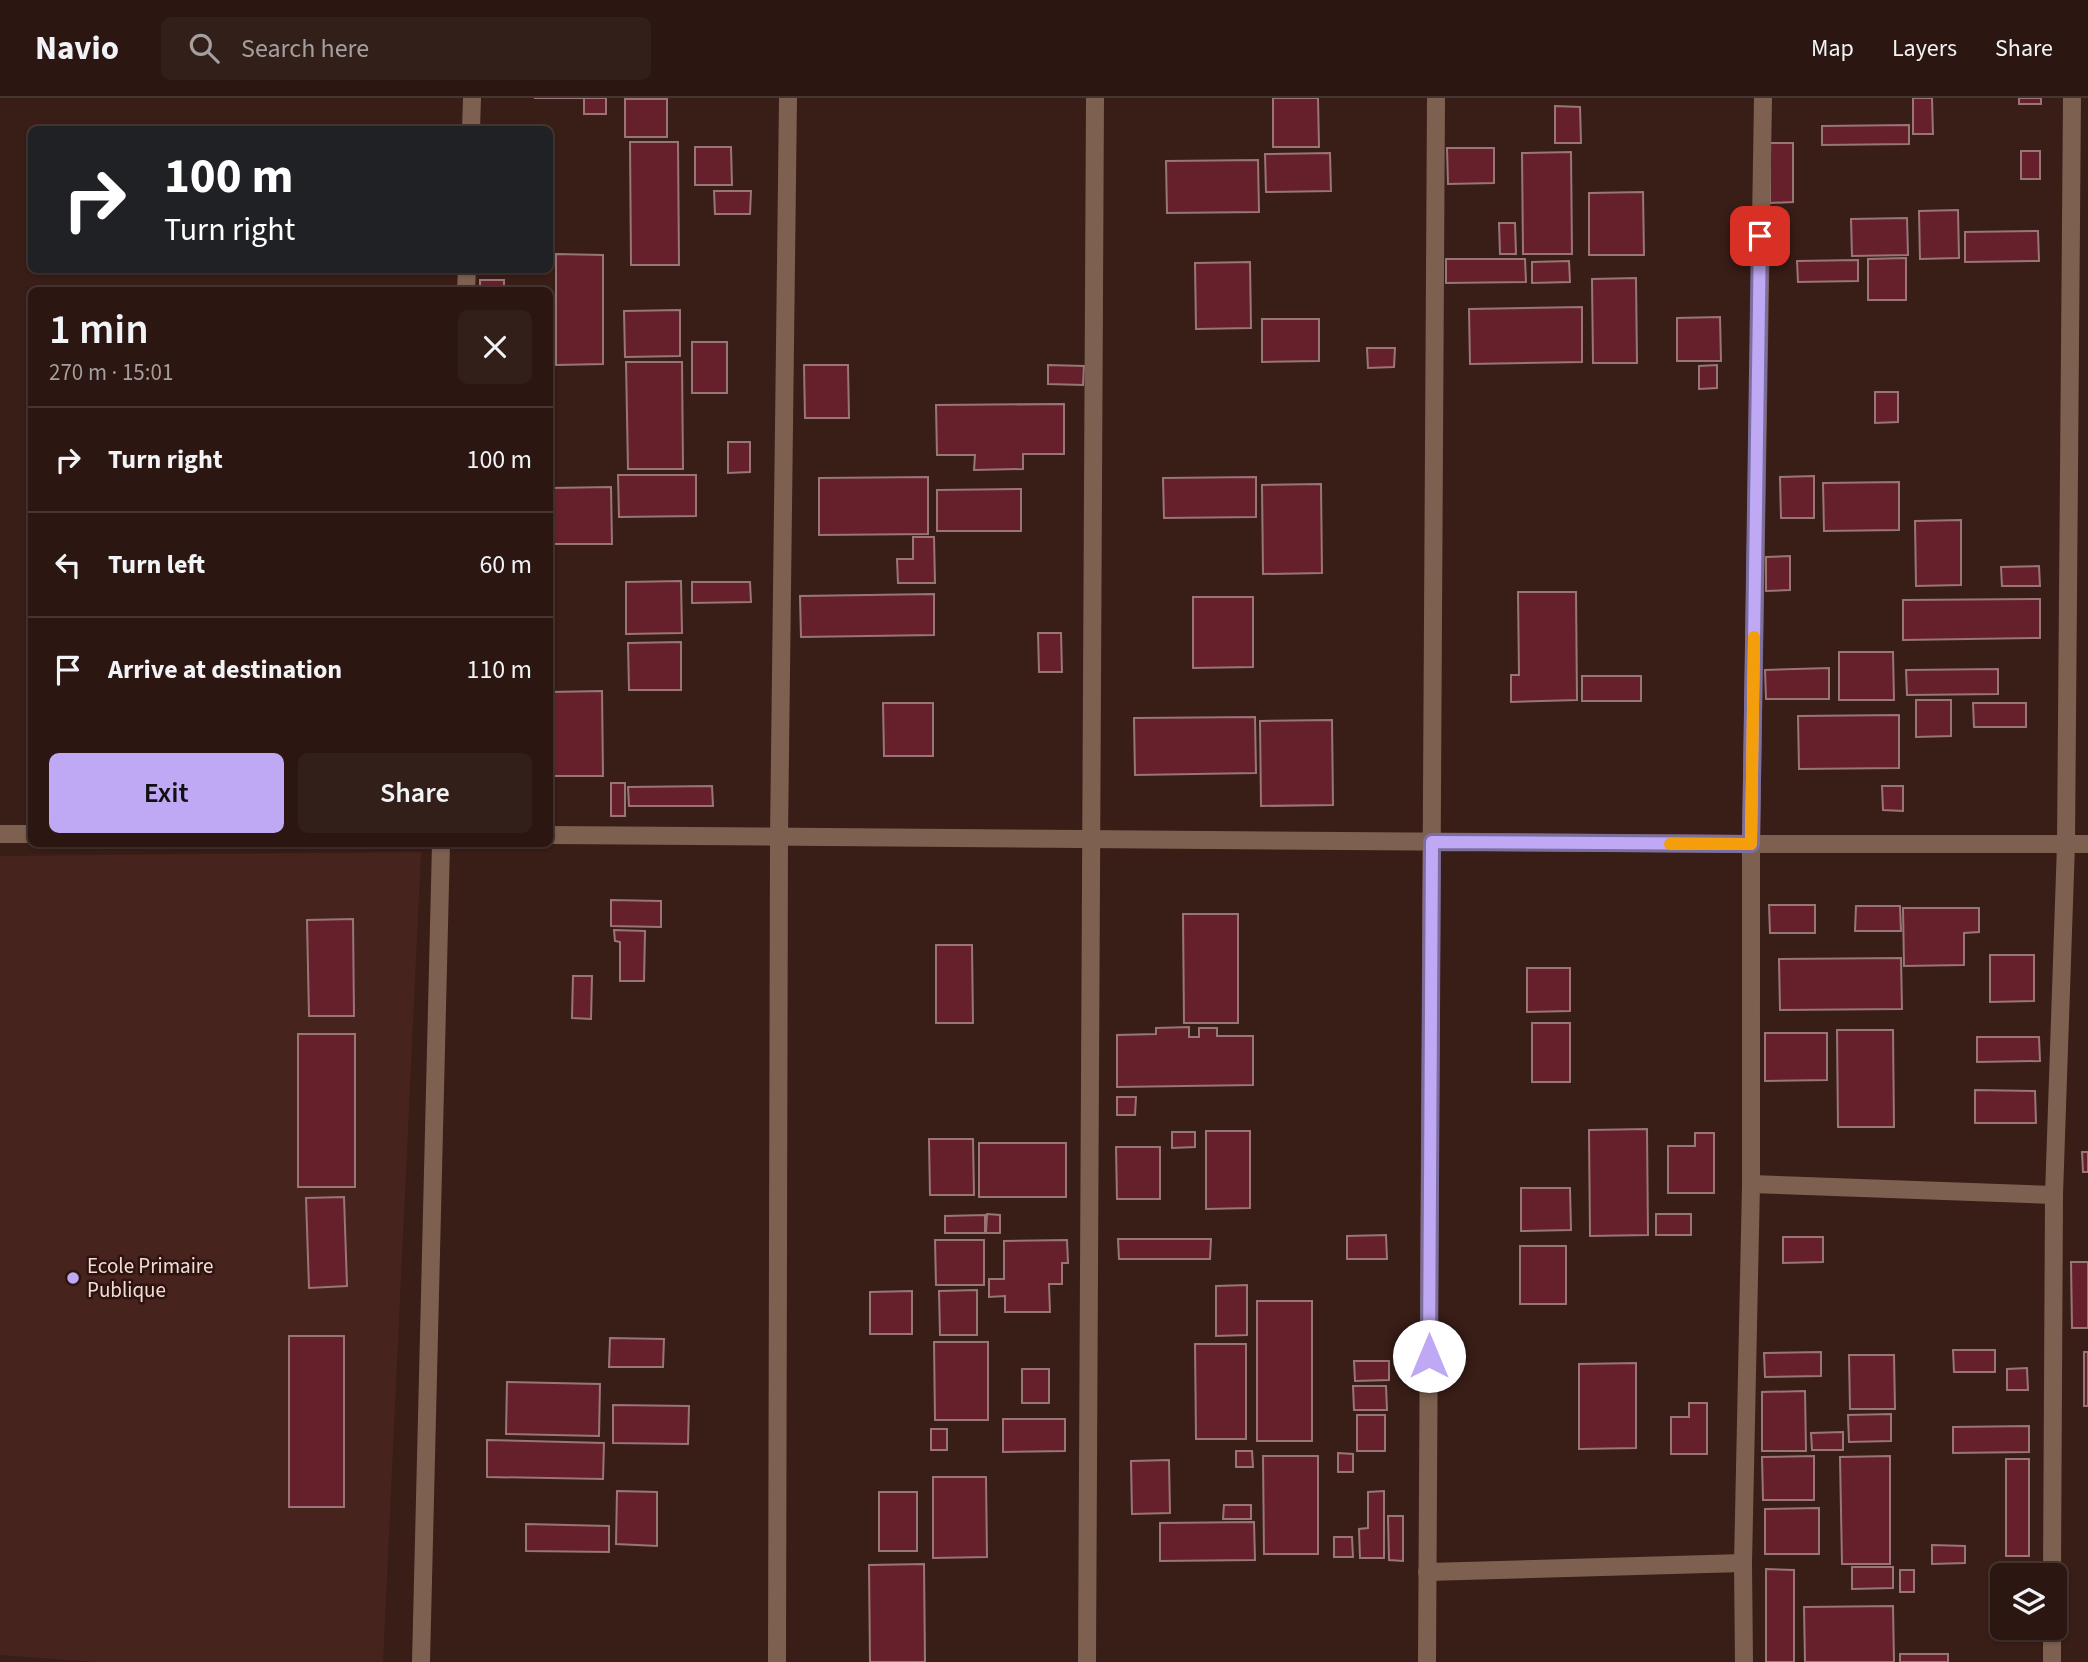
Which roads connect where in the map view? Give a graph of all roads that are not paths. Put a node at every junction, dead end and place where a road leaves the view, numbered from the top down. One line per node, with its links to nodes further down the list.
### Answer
1 (472, 98): 7 (street)
2 (788, 98): 11 (street)
3 (1095, 98): 12 (street)
4 (1436, 98): 13 (street)
5 (1763, 98): 14 (street)
6 (2072, 98): 15 (street)
7 (471, 126)
8 (0, 834): 9 (street)
9 (28, 834)
10 (553, 835): 11 (street)
11 (779, 837): 12 (street); 25 (street)
12 (1091, 840): 13 (street); 26 (street)
13 (1432, 842): 14 (street); 22 (street)
14 (1751, 844): 15 (street); 18 (street)
15 (2066, 844): 16 (street); 19 (street)
16 (2088, 844)
17 (441, 847): 24 (street)
18 (1751, 1184): 19 (street); 20 (street)
19 (2054, 1195): 21 (street)
20 (1743, 1563): 22 (street); 28 (street)
21 (2052, 1563)
22 (1427, 1572): 27 (street)
23 (2052, 1640): 29 (street)
24 (421, 1662)
25 (777, 1662)
26 (1087, 1662)
27 (1427, 1662)
28 (1744, 1662)
29 (2052, 1662)

